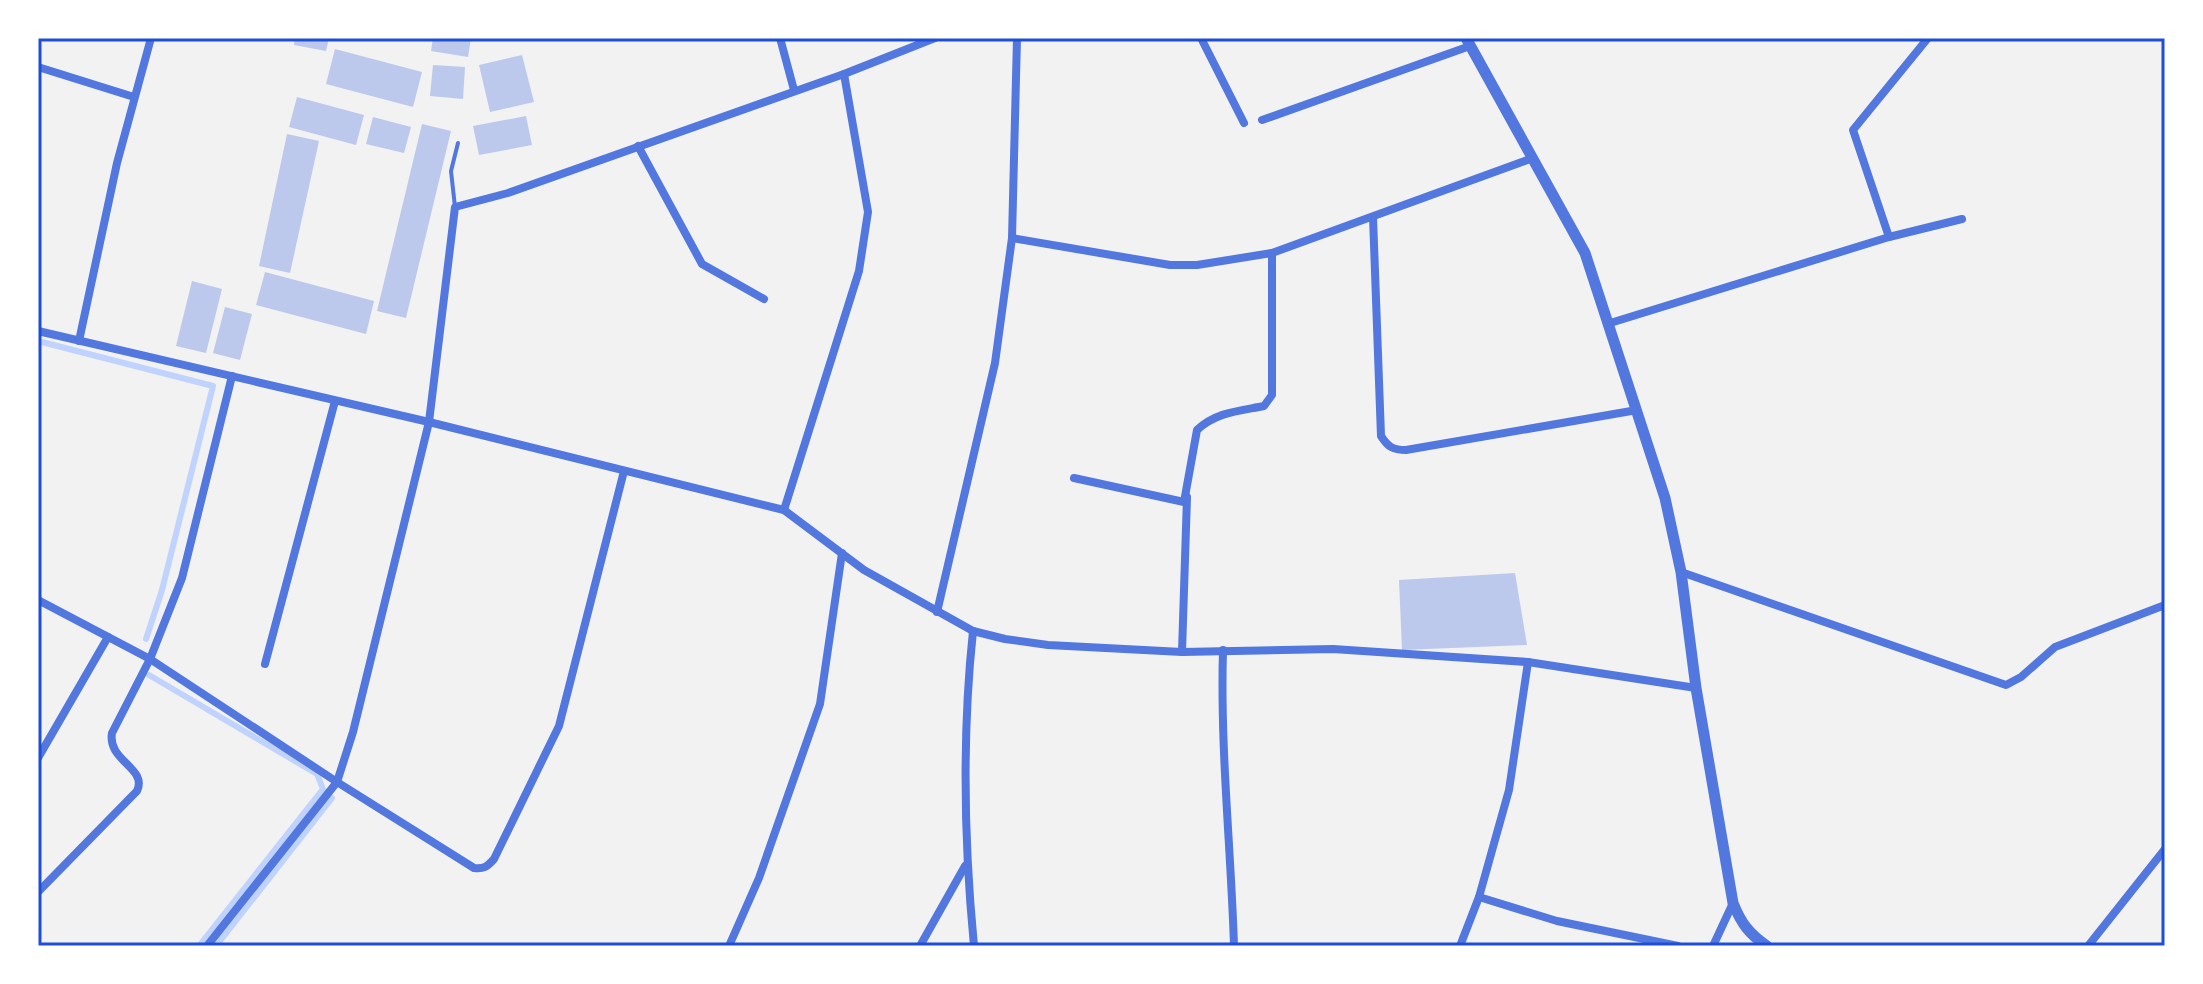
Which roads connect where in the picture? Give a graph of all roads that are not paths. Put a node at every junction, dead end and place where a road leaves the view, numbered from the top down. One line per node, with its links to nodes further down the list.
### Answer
1 (151, 38): 11 (street)
2 (780, 38): 10 (street)
3 (935, 38): 9 (street)
4 (1017, 38): 21 (street)
5 (1201, 38): 13 (street)
6 (1928, 38): 20 (street)
7 (1468, 42): 12 (street); 16 (street)
8 (38, 67): 11 (street)
9 (844, 74): 10 (street); 34 (street)
10 (794, 90): 15 (street)
11 (134, 97): 26 (street)
12 (1262, 120)
13 (1244, 123)
14 (458, 143): 17 (lane)
15 (638, 146): 17 (street); 23 (street)
16 (1530, 159): 18 (street); 24 (street)
17 (455, 207): 30 (street)
18 (1373, 217): 22 (street); 29 (street)
19 (1962, 219): 20 (street)
20 (1889, 237): 24 (street)
21 (1012, 238): 22 (street); 39 (street)
22 (1272, 253): 33 (street)
23 (764, 299)
24 (1607, 324): 29 (street)
25 (38, 331): 26 (street)
26 (79, 341): 27 (street)
27 (232, 376): 28 (street); 44 (street)
28 (335, 401): 30 (street); 46 (street)
29 (1637, 410): 36 (street)
30 (429, 422): 31 (street); 49 (street)
31 (624, 471): 34 (street); 49 (street)
32 (1074, 478): 33 (street)
33 (1187, 492): 43 (street)
34 (784, 510): 35 (street)
35 (842, 553): 39 (street); 56 (street)
36 (1681, 572): 38 (street); 47 (street)
37 (38, 600): 41 (street)
38 (2165, 605)
39 (937, 612): 40 (street)
40 (973, 631): 43 (street); 51 (street)
41 (108, 637): 44 (street); 48 (street)
42 (1223, 650): 43 (street); 45 (street); 59 (street)
43 (1182, 652)
44 (150, 659): 49 (street); 52 (street)
45 (1528, 662): 47 (street); 53 (street)
46 (265, 664)
47 (1696, 688): 54 (street)
48 (38, 758)
49 (337, 782): 55 (street)
50 (2165, 849): 64 (street)
51 (966, 865): 57 (street); 58 (street)
52 (38, 892)
53 (1479, 897): 60 (street); 61 (street)
54 (1733, 903): 62 (street); 63 (street)
55 (207, 946)
56 (729, 946)
57 (920, 946)
58 (974, 946)
59 (1234, 946)
60 (1460, 946)
61 (1678, 946)
62 (1713, 946)
63 (1767, 946)
64 (2088, 946)

